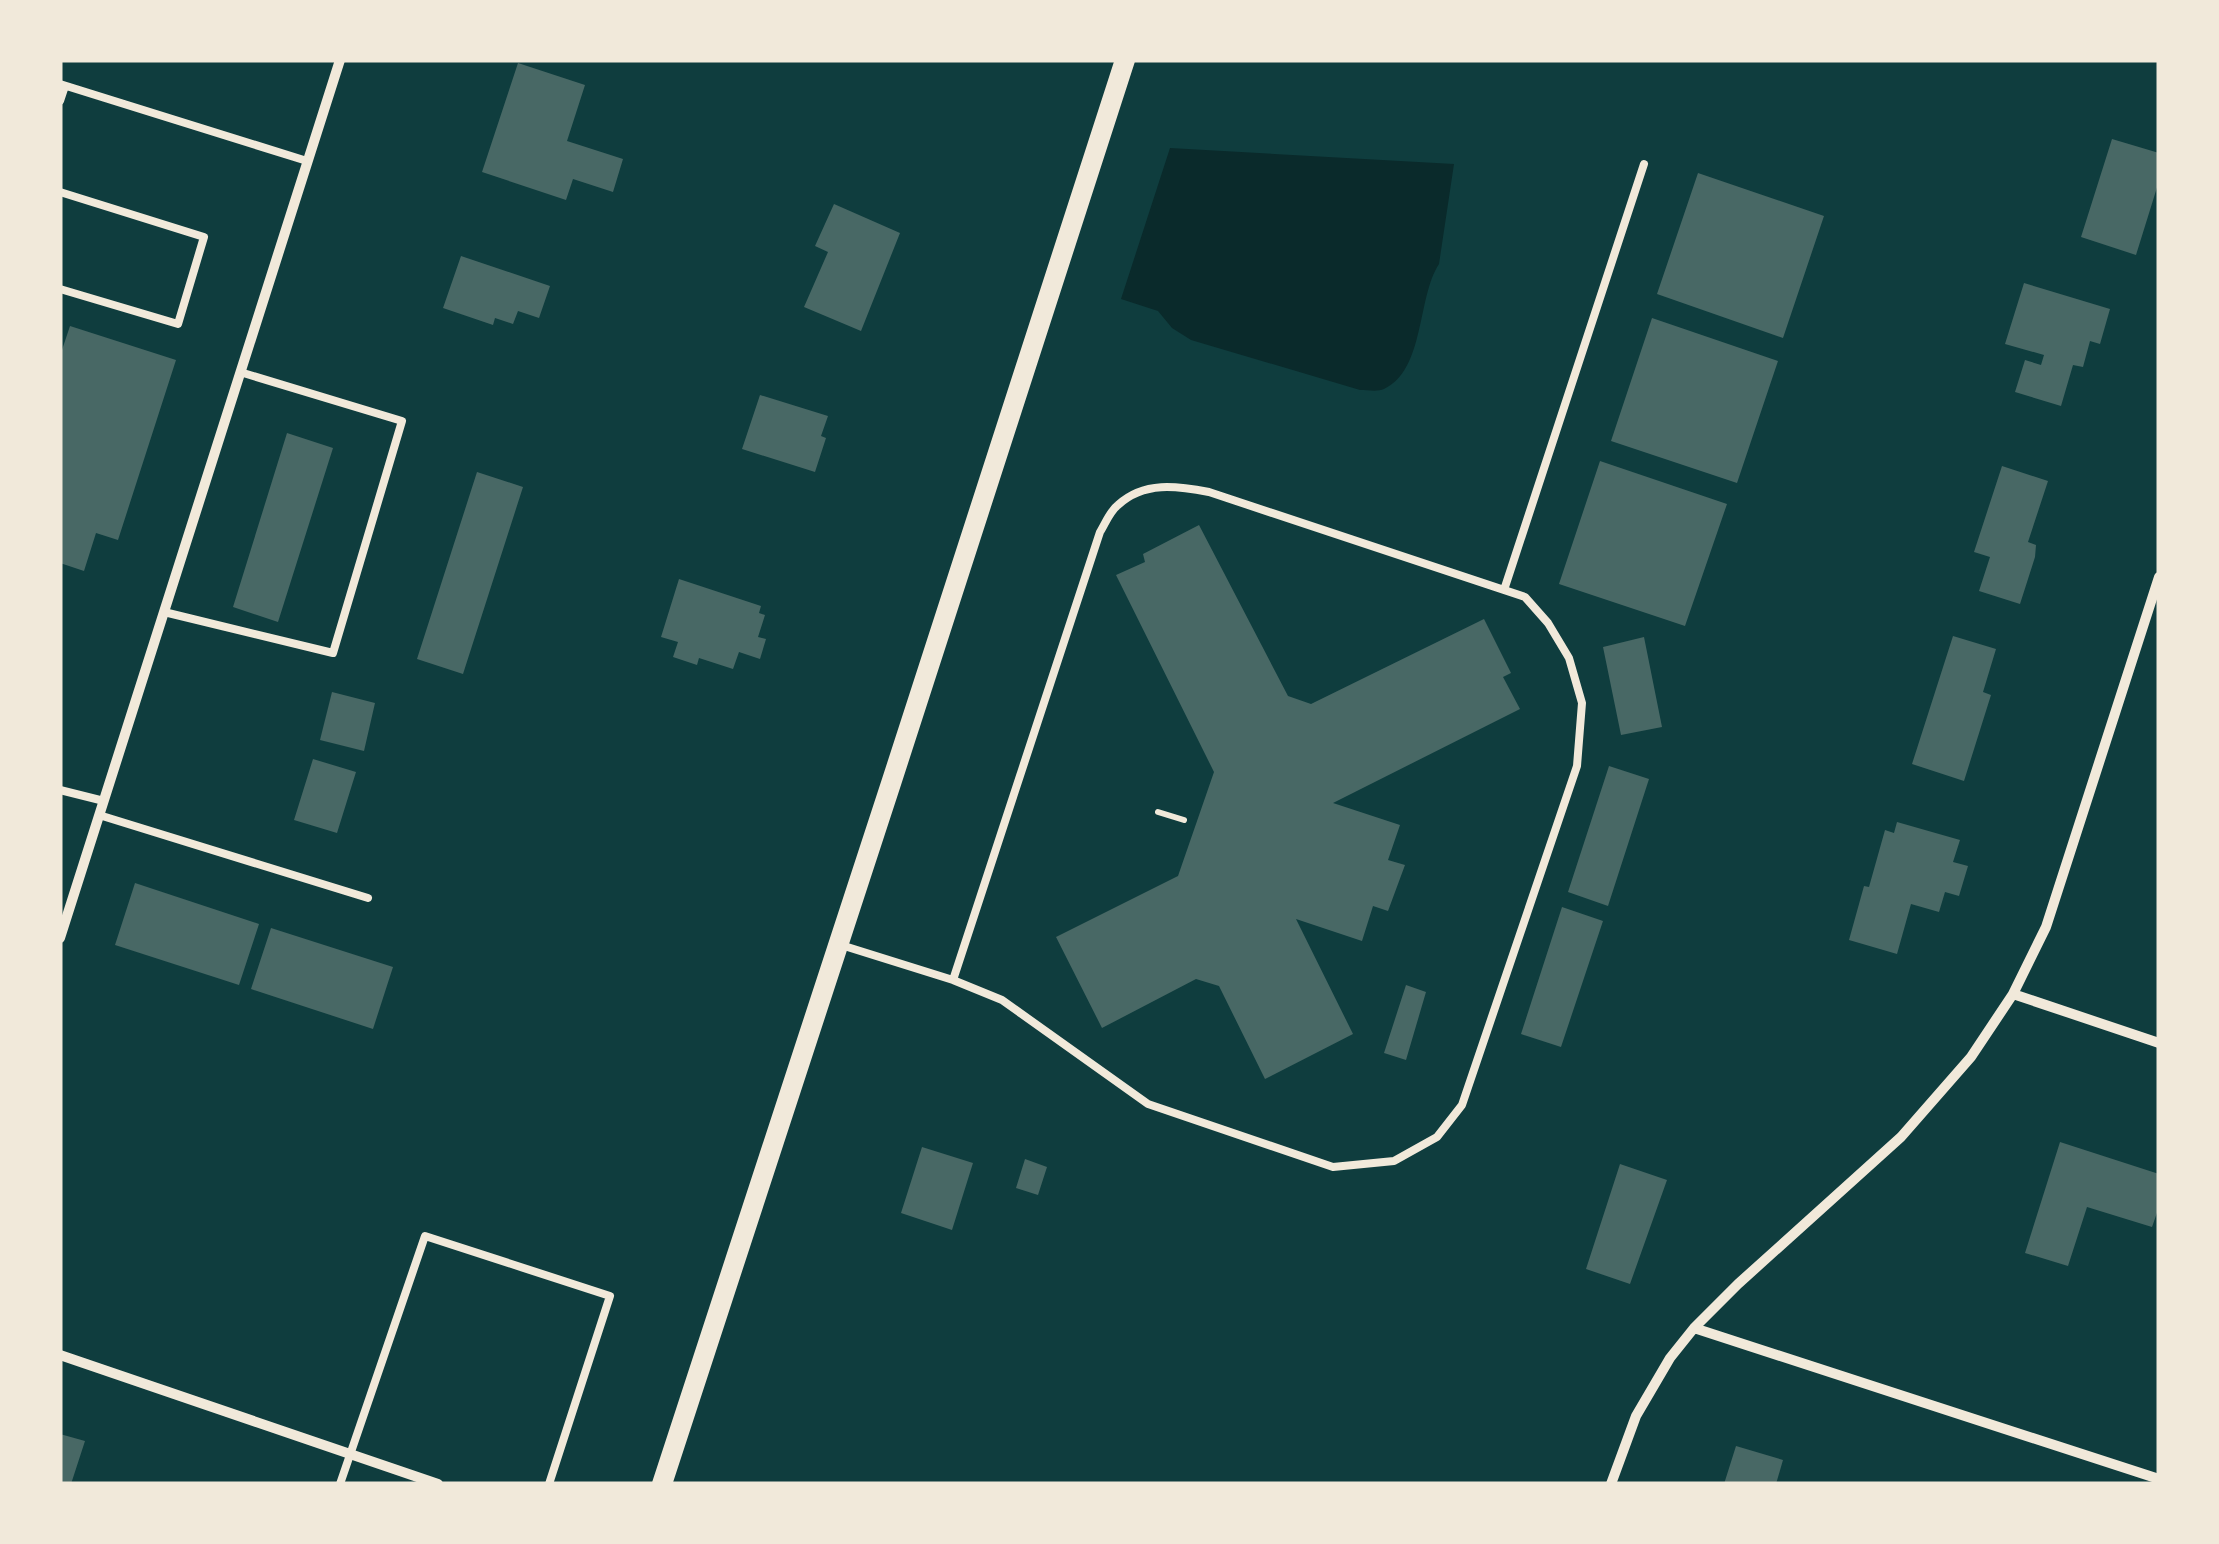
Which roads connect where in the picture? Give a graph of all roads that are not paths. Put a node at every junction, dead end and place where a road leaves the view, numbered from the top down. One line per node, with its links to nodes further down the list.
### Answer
1 (340, 60): 5 (street)
2 (1124, 60): 18 (main road)
3 (62, 85): 4 (lane); 5 (lane)
4 (60, 101)
5 (307, 161): 9 (street)
6 (1644, 164): 11 (lane)
7 (60, 192): 8 (lane)
8 (60, 289)
9 (240, 372): 12 (street); 12 (lane)
10 (2159, 577): 20 (street)
11 (1504, 590): 19 (lane); 19 (lane)
12 (164, 612): 14 (street)
13 (60, 790): 14 (lane)
14 (104, 801): 15 (street)
15 (99, 814): 16 (lane); 17 (street)
16 (368, 898)
17 (60, 938)
18 (837, 944): 19 (lane); 29 (main road)
19 (952, 980)
20 (2014, 994): 21 (street); 22 (street)
21 (2159, 1043)
22 (1694, 1328): 25 (street); 30 (street)
23 (60, 1355): 24 (street)
24 (350, 1454): 26 (lane); 27 (street); 28 (lane)
25 (2159, 1479)
26 (340, 1484)
27 (438, 1484)
28 (549, 1484)
29 (662, 1484)
30 (1611, 1484)

